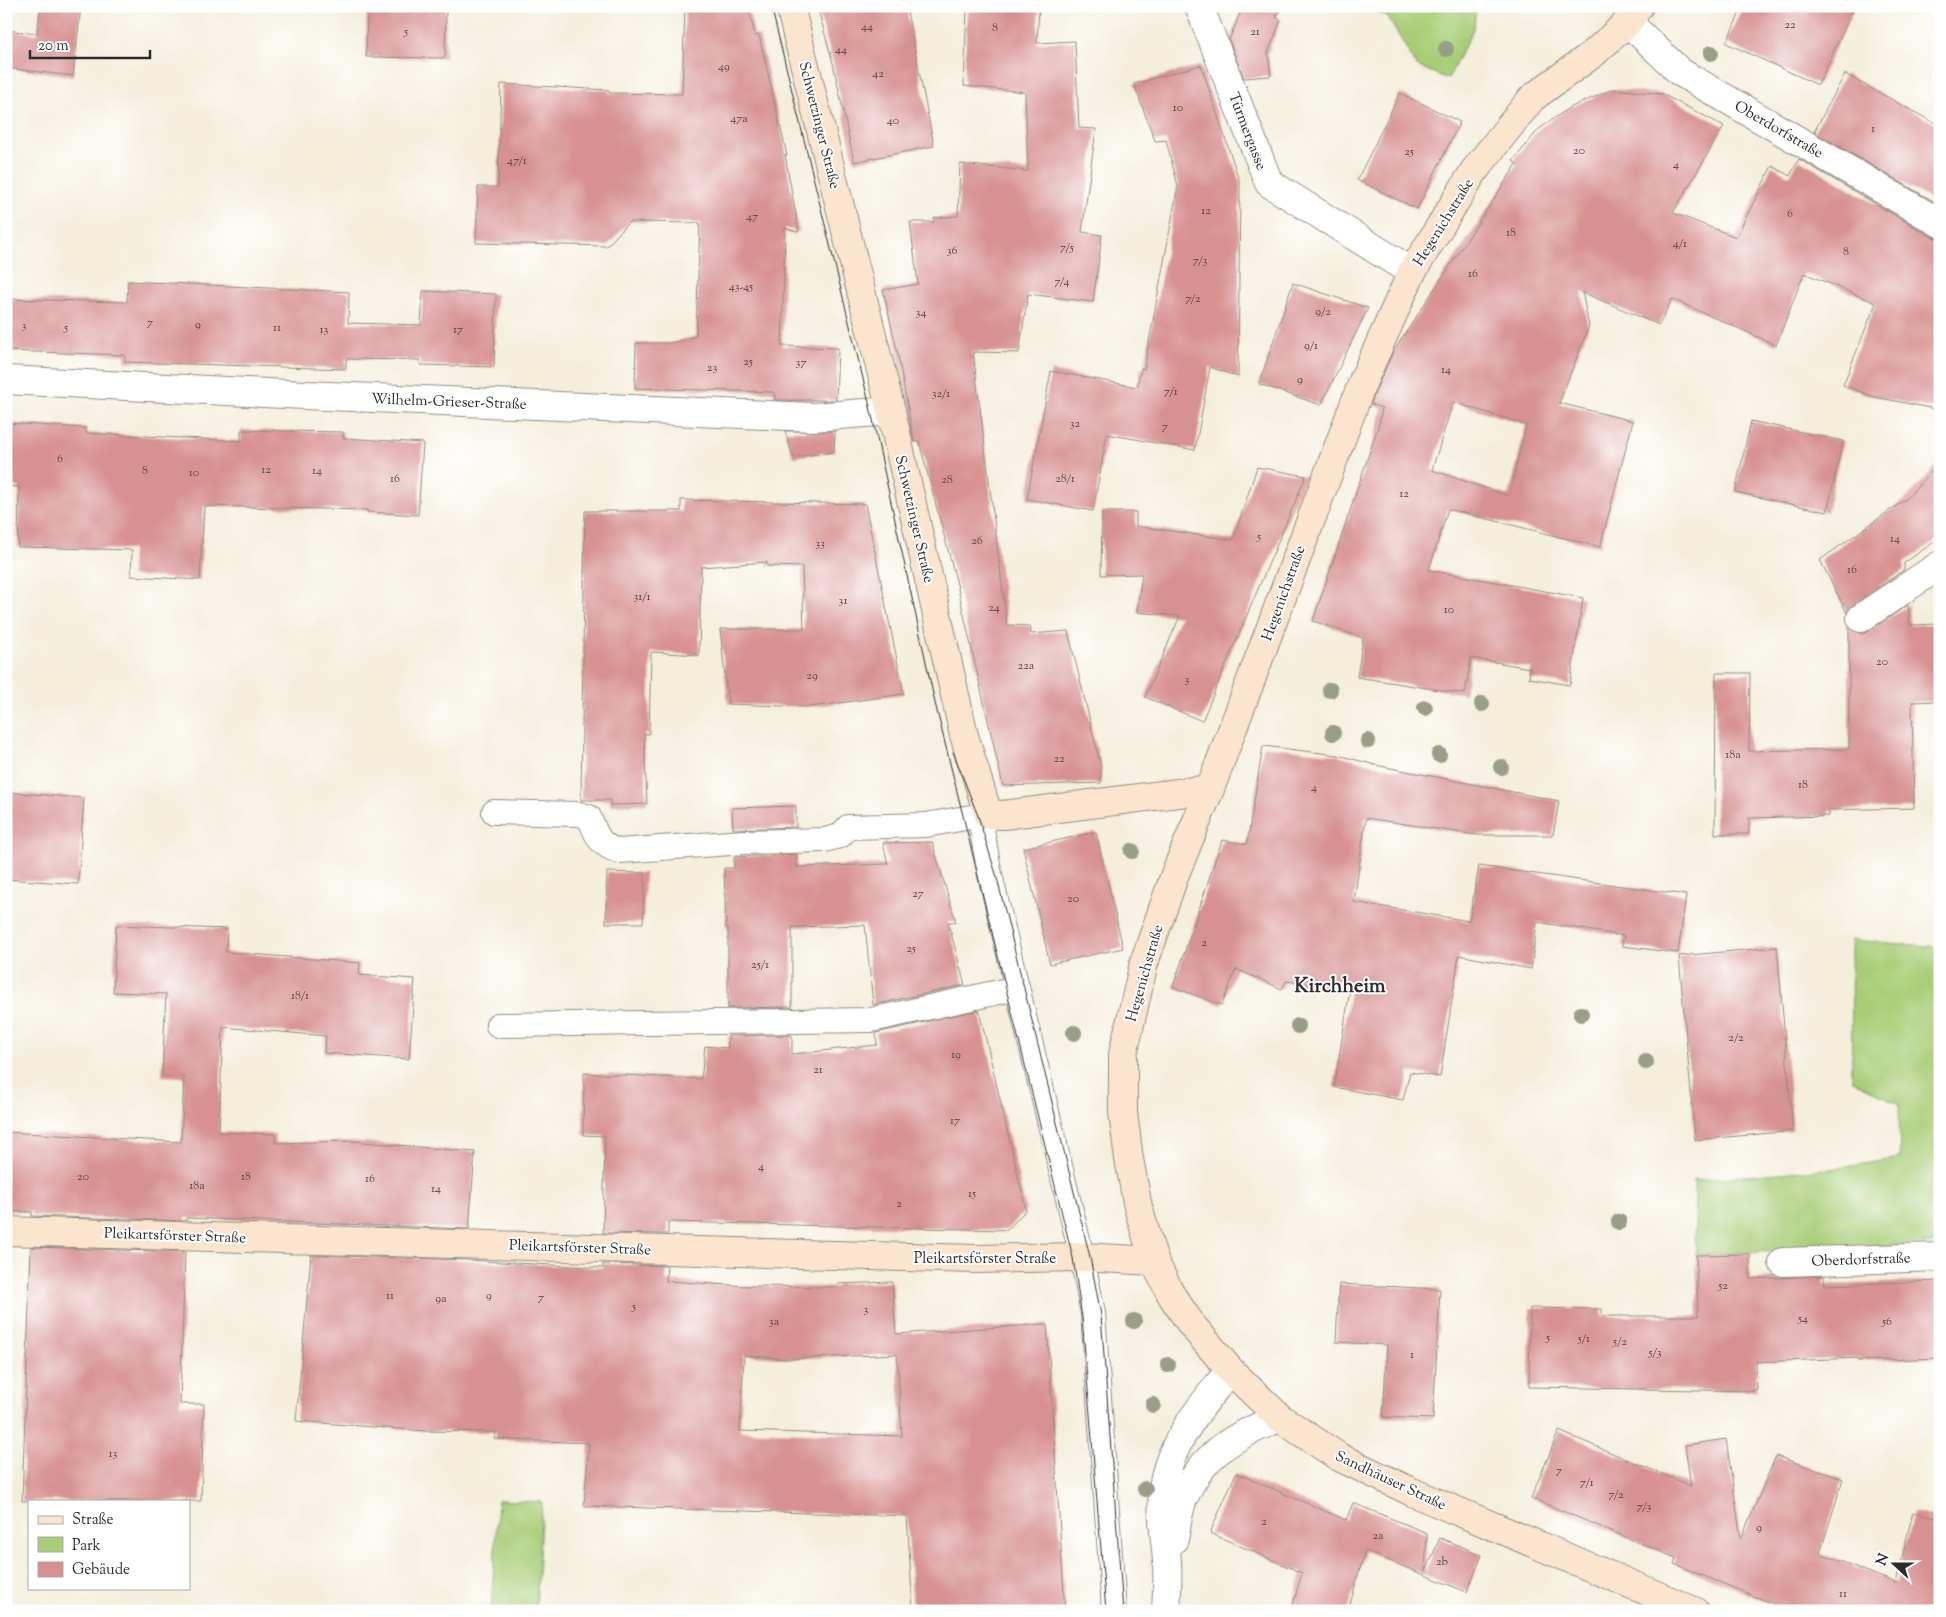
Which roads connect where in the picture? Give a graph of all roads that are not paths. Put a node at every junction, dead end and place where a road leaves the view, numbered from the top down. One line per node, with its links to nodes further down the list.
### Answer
1 (790, 6): 7 (street, Schwetzinger Straße)
2 (1199, 6): 5 (street, Türmergasse)
3 (1634, 14): 4 (street, Oberdorfstraße); 5 (street, Hegenichstraße)
4 (1940, 223)
5 (1412, 272): 10 (street, Hegenichstraße)
6 (6, 380): 7 (street, Wilhelm-Grieser-Straße)
7 (891, 411): 12 (street, Schwetzinger Straße)
8 (1940, 565): 9 (street)
9 (1860, 618)
10 (1210, 789): 12 (street); 18 (street, Hegenichstraße)
11 (494, 812): 12 (lane)
12 (988, 814): 13 (lane)
13 (1017, 988): 14 (lane); 16 (lane)
14 (498, 1025)
15 (6, 1231): 16 (street, Pleikartsförster Straße)
16 (1077, 1257): 18 (street, Pleikartsförster Straße); 24 (lane)
17 (1940, 1257): 19 (street, Oberdorfstraße)
18 (1154, 1261): 20 (street, Sandhäuser Straße)
19 (1783, 1262)
20 (1230, 1370): 21 (street, Sandhäuser Straße); 22 (street)
21 (1280, 1418): 22 (street); 23 (street, Sandhäuser Straße)
22 (1167, 1564): 25 (street)
23 (1691, 1610)
24 (1114, 1611)
25 (1166, 1611)

